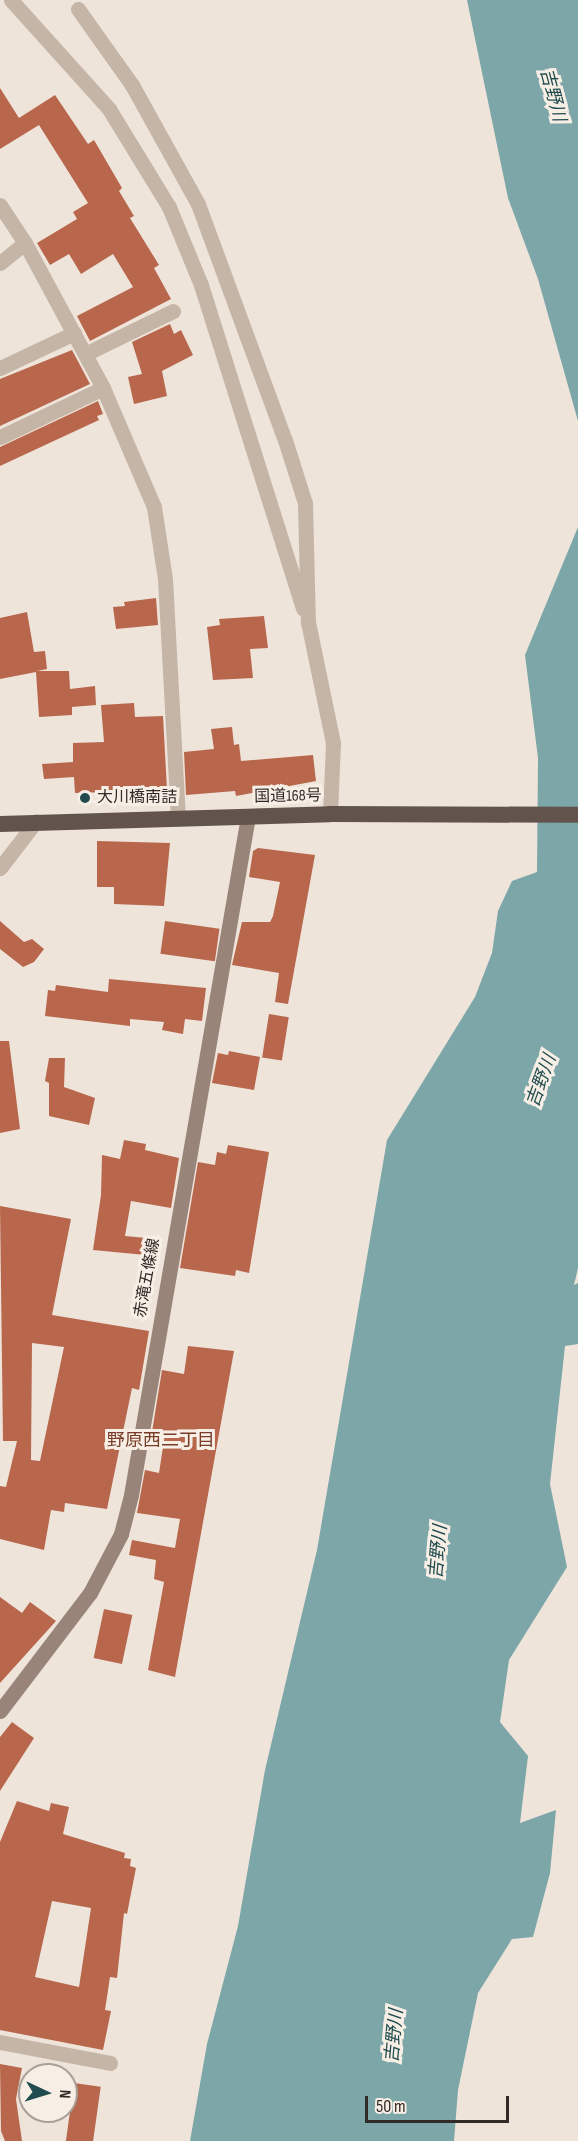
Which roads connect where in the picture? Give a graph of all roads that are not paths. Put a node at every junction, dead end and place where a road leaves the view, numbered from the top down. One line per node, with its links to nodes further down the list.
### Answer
1 (11, 0): 12 (street)
2 (78, 9): 12 (street)
3 (0, 205): 4 (street)
4 (25, 243): 5 (street); 7 (street)
5 (0, 263)
6 (173, 311): 8 (street)
7 (74, 333): 8 (street); 9 (street)
8 (85, 354): 10 (street)
9 (0, 368)
10 (103, 388): 11 (street); 16 (street)
11 (0, 437)
12 (308, 622): 13 (street)
13 (337, 815): 14 (highway, 国道168号); 15 (highway, 国道168号)
14 (578, 815)
15 (248, 816): 16 (highway, 国道168号); 20 (main road, 赤滝五條線)
16 (178, 819): 17 (highway, 国道168号)
17 (36, 821): 18 (highway, 国道168号); 19 (street)
18 (0, 824)
19 (0, 868)
20 (0, 1711)
21 (0, 2042): 22 (street)
22 (110, 2063)

